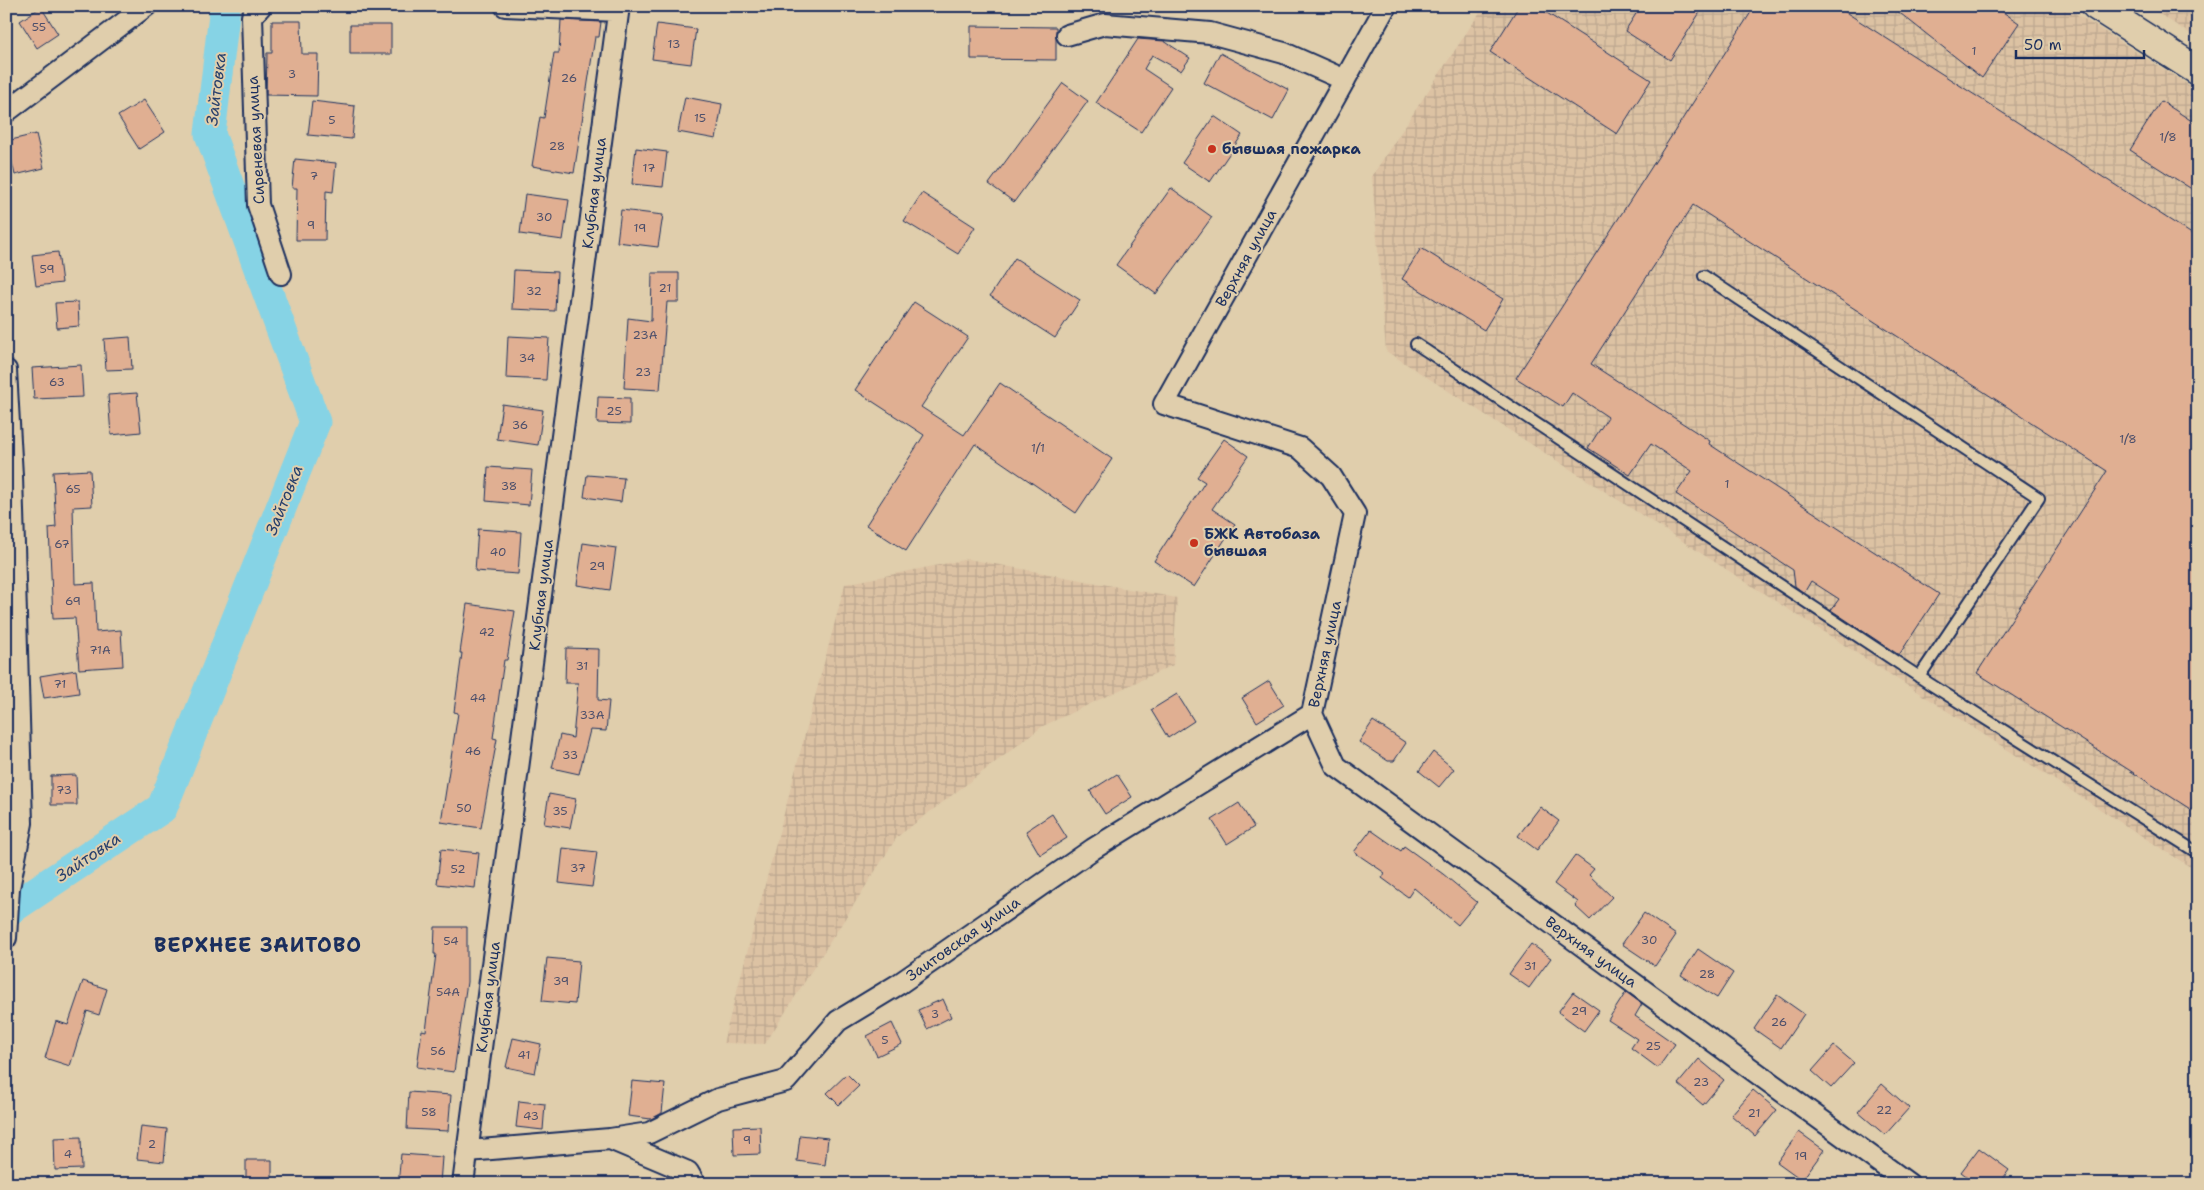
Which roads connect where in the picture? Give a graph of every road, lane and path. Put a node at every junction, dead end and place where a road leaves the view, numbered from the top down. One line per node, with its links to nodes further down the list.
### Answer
1 (146, 6): 10 (street)
2 (262, 6): 11 (street, Сиреневая улица)
3 (505, 6): 6 (street)
4 (1386, 6): 9 (street, Верхняя улица)
5 (2096, 6): 8 (main road)
6 (618, 9): 21 (street, Клубная улица)
7 (1067, 35): 9 (street)
8 (2198, 71)
9 (1345, 80): 16 (street, Верхняя улица)
10 (6, 112)
11 (281, 274)
12 (1704, 276): 15 (lane)
13 (1416, 344): 15 (lane)
14 (6, 370): 18 (street)
15 (1919, 677): 17 (lane)
16 (1312, 714): 20 (street, Заитовская улица); 24 (street, Верхняя улица)
17 (2198, 853)
18 (7, 930): 19 (street)
19 (6, 938)
20 (610, 1139): 21 (street, Заитовская улица); 23 (street, Заитовская улица)
21 (468, 1151): 22 (street, Клубная улица)
22 (464, 1184)
23 (694, 1184)
24 (1909, 1184)

